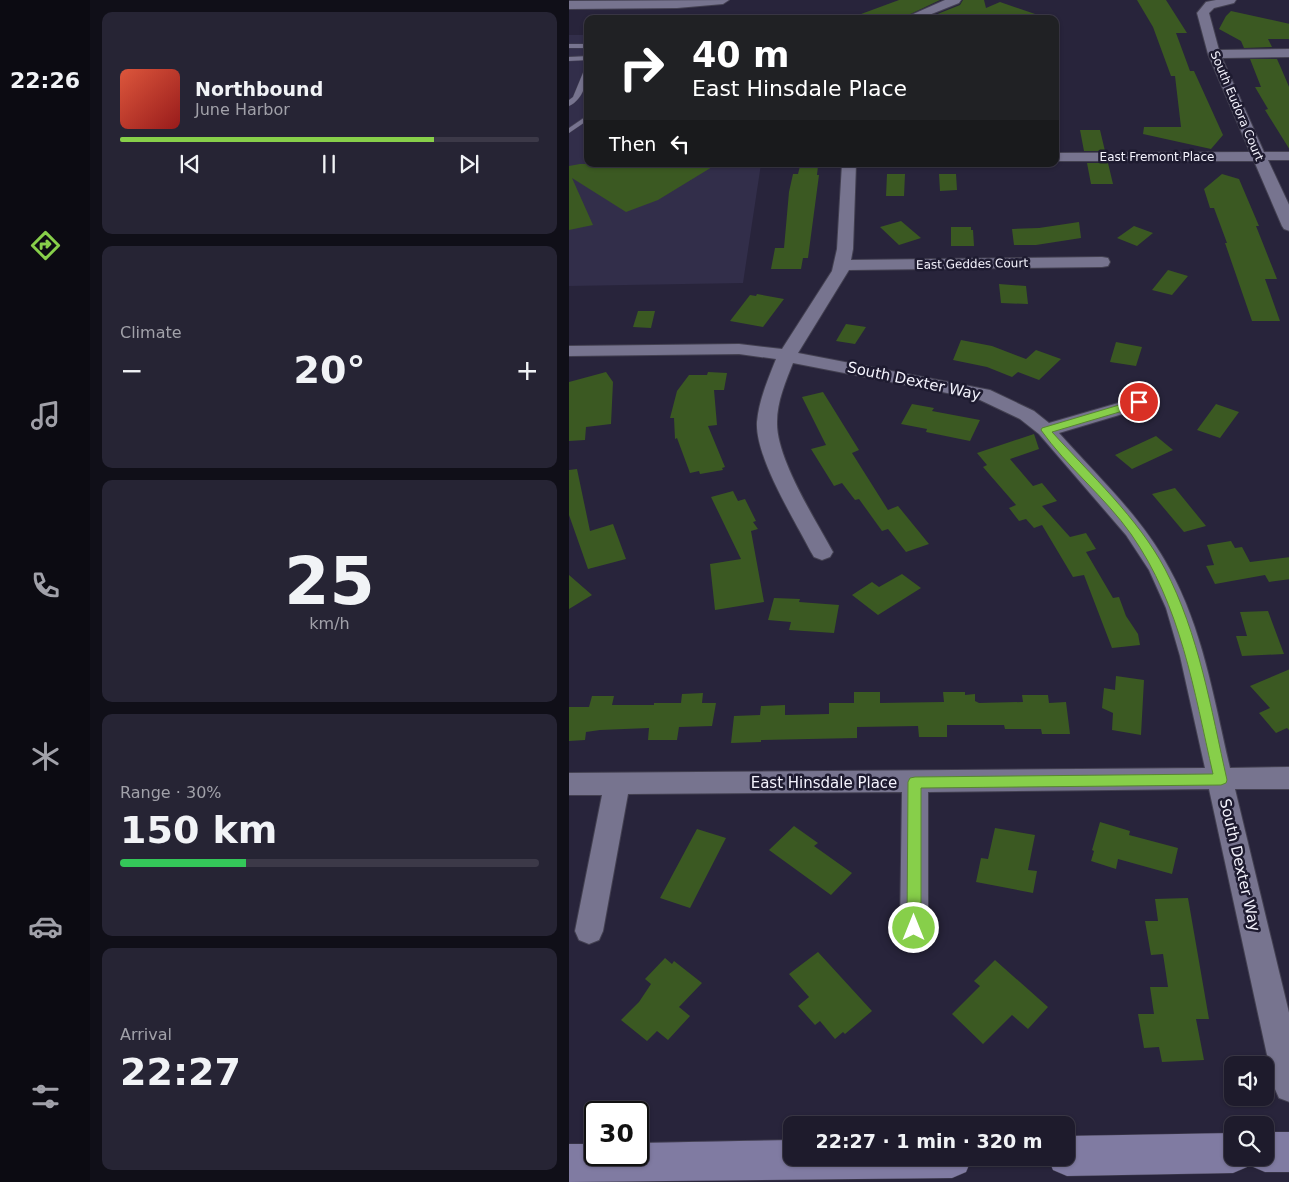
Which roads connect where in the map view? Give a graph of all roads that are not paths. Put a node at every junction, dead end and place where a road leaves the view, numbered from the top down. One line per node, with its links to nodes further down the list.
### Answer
1 (723, 0): 4 (street)
2 (955, 0): 5 (street)
3 (1230, 0): 9 (street, South Eudora Court)
4 (569, 5)
5 (918, 15)
6 (569, 46): 7 (lane)
7 (584, 46)
8 (1289, 53): 9 (street)
9 (1214, 54): 16 (street, South Eudora Court)
10 (569, 58): 11 (lane)
11 (584, 58)
12 (584, 78): 13 (lane)
13 (569, 103)
14 (584, 120): 15 (lane)
15 (569, 130)
16 (1259, 156): 17 (street, East Fremont Place); 18 (street, East Fremont Place); 20 (street, South Eudora Court)
17 (1289, 156)
18 (1059, 158)
19 (849, 167): 22 (street)
20 (1289, 226)
21 (1102, 262): 22 (street, East Geddes Court)
22 (842, 265): 24 (street)
23 (569, 351): 24 (street, South Dexter Way)
24 (787, 356): 26 (street, South Dexter Way); 27 (street)
25 (1139, 402): 26 (street)
26 (1046, 430): 29 (street, South Dexter Way)
27 (822, 552)
28 (1289, 778): 29 (street, East Hinsdale Place)
29 (1221, 780): 30 (street, East Hinsdale Place); 35 (street, South Dexter Way)
30 (915, 782): 32 (street, East Hinsdale Place); 33 (street)
31 (569, 784): 32 (street, East Hinsdale Place)
32 (617, 784): 34 (street)
33 (914, 928)
34 (589, 931)
35 (1289, 1087)
36 (1274, 1152): 37 (main road)
37 (1289, 1152)
38 (1224, 1153): 39 (main road)
39 (1075, 1156)
40 (783, 1161): 41 (main road)
41 (569, 1164)

